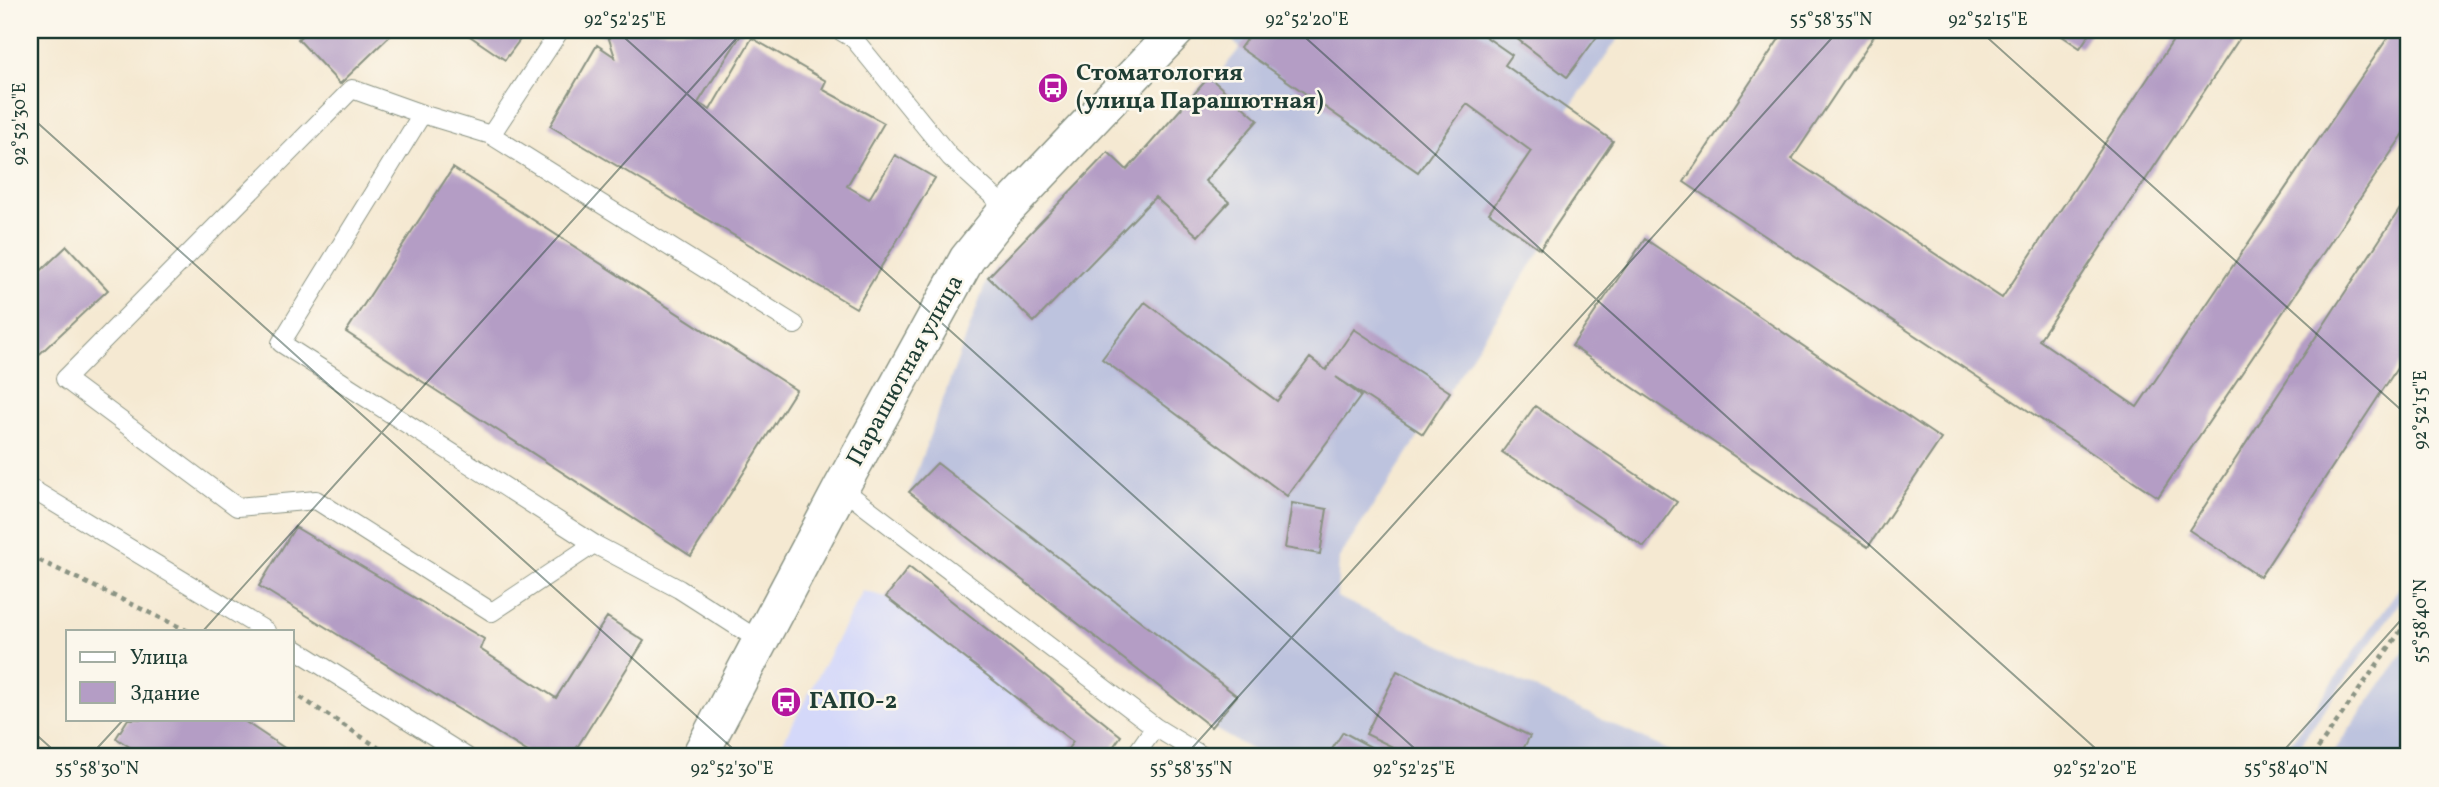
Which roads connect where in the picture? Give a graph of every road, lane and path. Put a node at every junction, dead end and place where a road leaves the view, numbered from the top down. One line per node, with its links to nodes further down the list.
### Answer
1 (560, 30): 5 (lane)
2 (839, 30): 6 (lane)
3 (1177, 30): 6 (street, Парашютная улица)
4 (422, 114): 5 (lane); 10 (lane); 10 (lane)
5 (491, 135): 7 (lane)
6 (1007, 209): 9 (street, Парашютная улица)
7 (795, 325)
8 (30, 488): 14 (lane)
9 (841, 488): 15 (street, Парашютная улица); 18 (lane)
10 (594, 544): 15 (lane)
11 (30, 556): 13 (path)
12 (2409, 619): 24 (path)
13 (186, 630)
14 (264, 630)
15 (760, 641): 21 (street, Парашютная улица)
16 (294, 648): 20 (lane)
17 (294, 693): 19 (path)
18 (1155, 727): 22 (lane); 23 (lane)
19 (393, 757)
20 (467, 757)
21 (699, 757)
22 (1134, 757)
23 (1204, 757)
24 (2312, 757)

